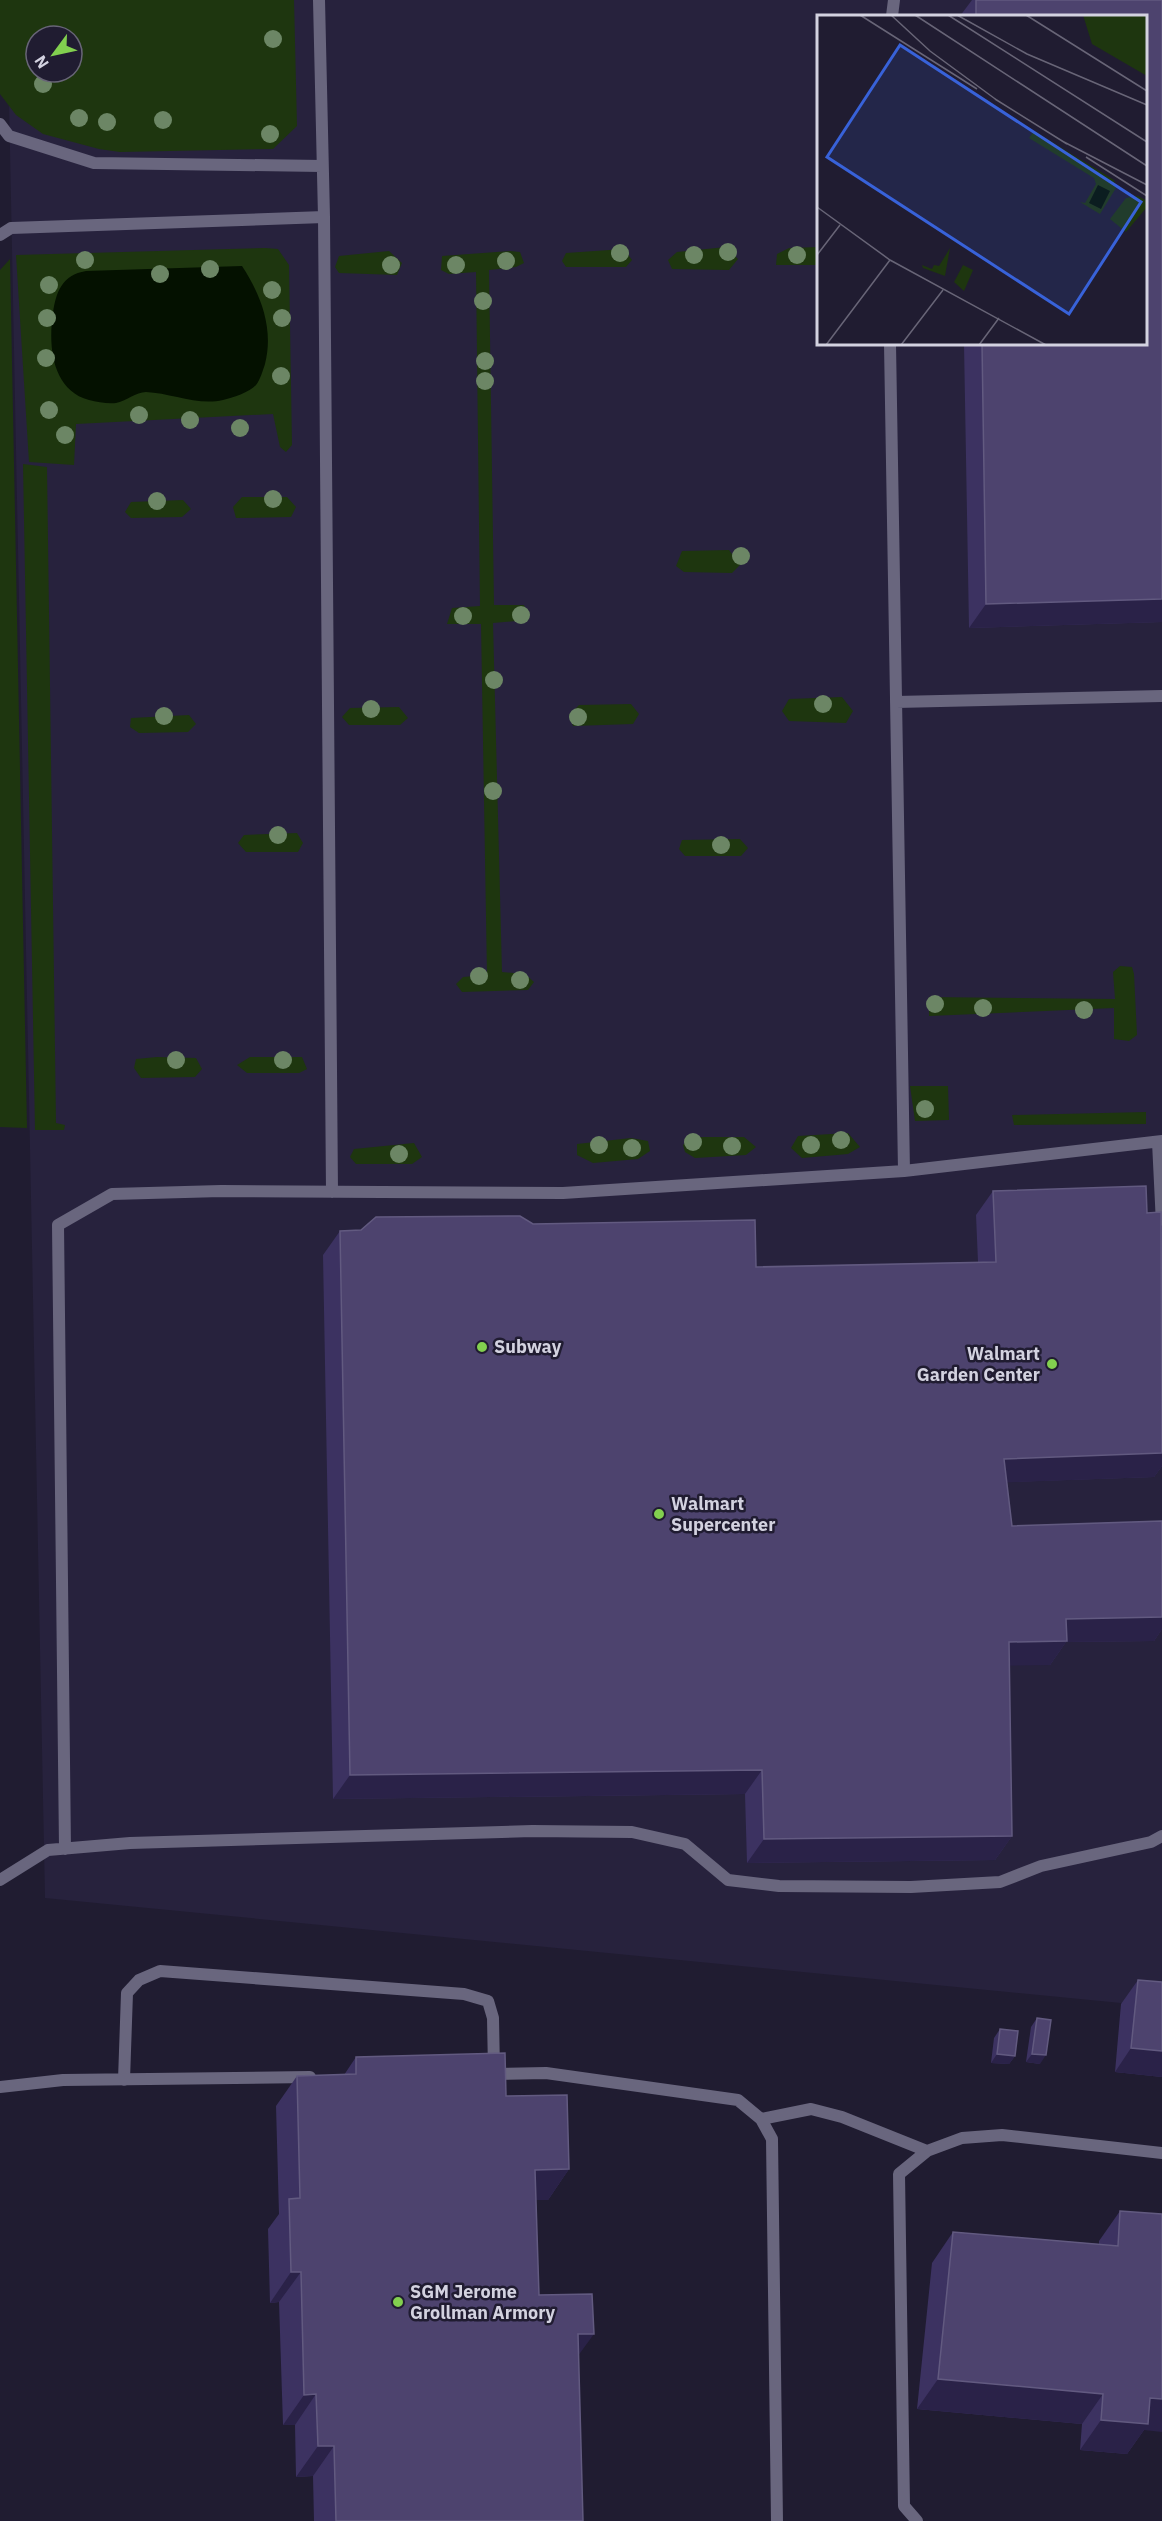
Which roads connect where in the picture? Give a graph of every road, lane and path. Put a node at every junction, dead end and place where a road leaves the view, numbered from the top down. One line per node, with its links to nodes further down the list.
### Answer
1 (319, 0): 5 (lane)
2 (894, 0): 3 (lane)
3 (892, 15)
4 (0, 124): 5 (lane)
5 (322, 166): 6 (lane)
6 (324, 217): 7 (lane); 13 (lane)
7 (0, 235)
8 (890, 345): 10 (lane)
9 (1162, 696): 10 (lane)
10 (896, 702): 12 (lane)
11 (1160, 1142): 12 (lane); 14 (lane)
12 (904, 1171): 13 (lane)
13 (332, 1192): 16 (lane)
14 (1162, 1224)
15 (1162, 1836): 16 (lane)
16 (65, 1849): 17 (lane)
17 (0, 1880)
18 (327, 2076): 19 (lane)
19 (124, 2080): 20 (lane); 21 (lane)
20 (0, 2087)
21 (760, 2119): 22 (lane); 24 (lane)
22 (927, 2151): 23 (lane); 25 (lane)
23 (1162, 2153)
24 (777, 2521)
25 (917, 2521)

